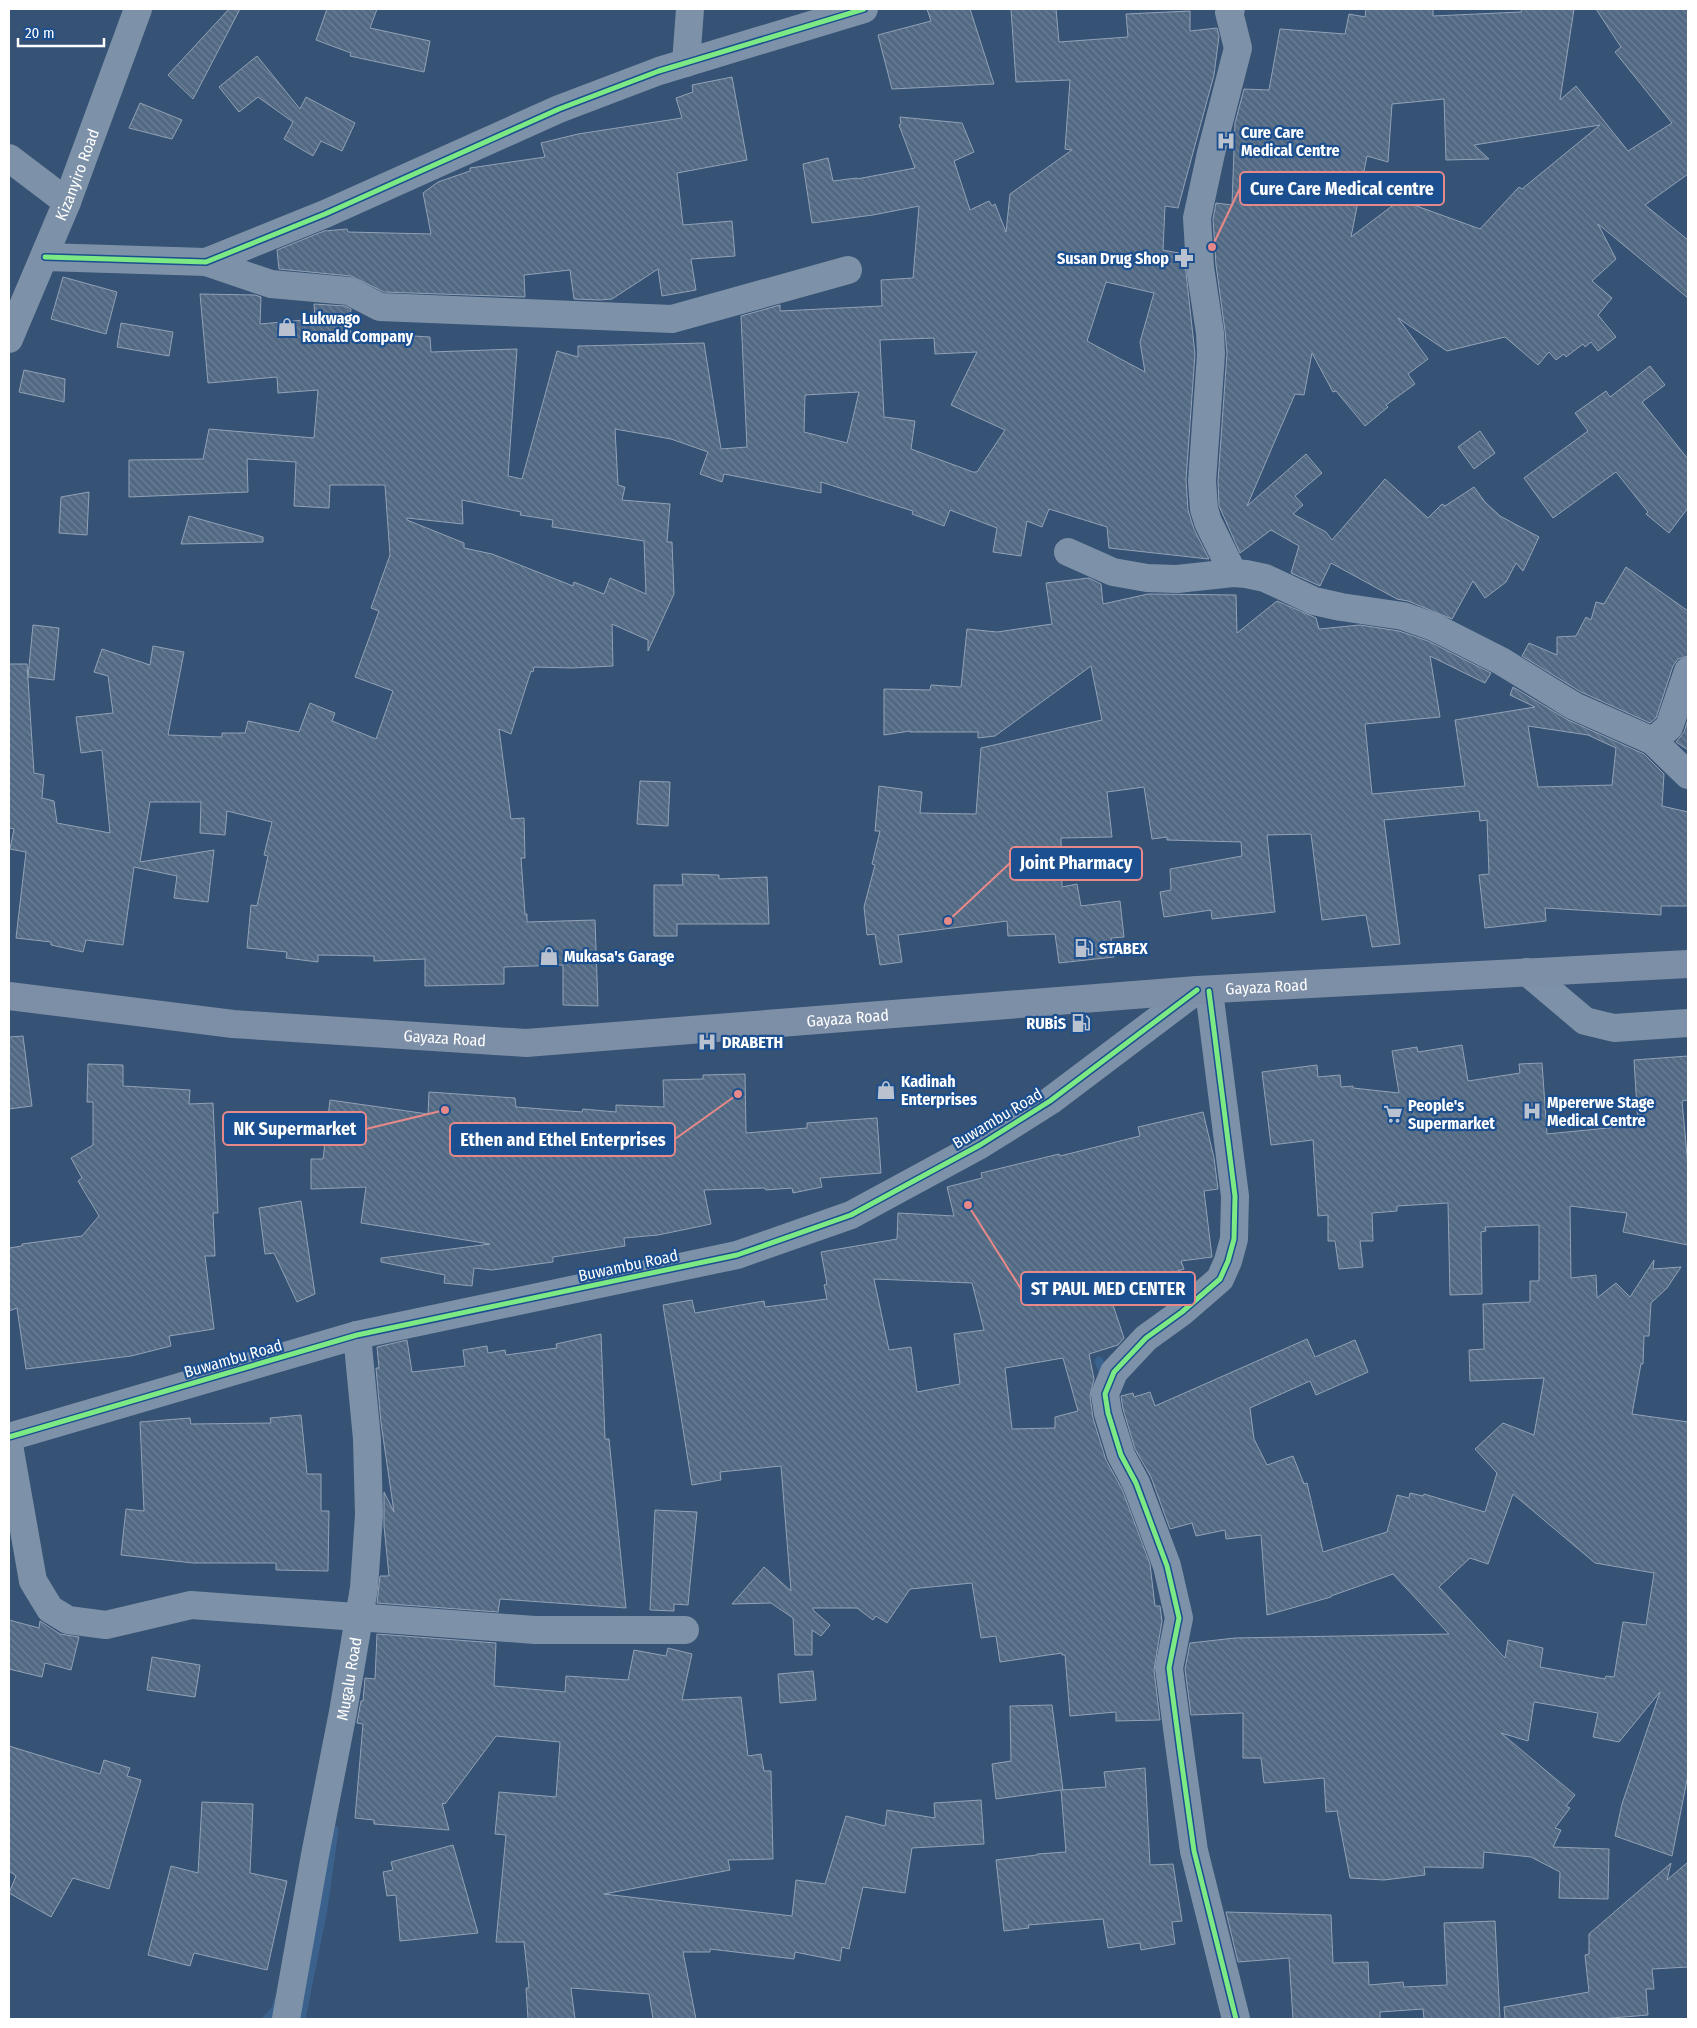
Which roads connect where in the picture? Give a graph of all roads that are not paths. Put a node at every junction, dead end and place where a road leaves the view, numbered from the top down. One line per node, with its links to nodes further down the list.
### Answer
1 (138, 9): 7 (street, Kizanyiro Road)
2 (690, 9): 5 (street)
3 (864, 9): 5 (street)
4 (1231, 9): 13 (street)
5 (686, 63): 9 (street)
6 (9, 158): 7 (street)
7 (67, 202): 8 (street, Kizanyiro Road)
8 (45, 257): 9 (street); 11 (street, Kizanyiro Road)
9 (206, 262): 10 (street)
10 (848, 270)
11 (9, 339)
12 (1068, 552): 13 (street)
13 (1233, 573): 15 (street)
14 (1688, 671): 15 (street)
15 (1653, 741): 16 (street)
16 (1688, 775)
17 (1688, 964): 18 (main road, Gayaza Road)
18 (1527, 972): 19 (main road, Gayaza Road); 21 (street)
19 (1203, 991): 20 (main road, Gayaza Road); 22 (street, Buwambu Road); 28 (street)
20 (9, 996)
21 (1688, 1023)
22 (357, 1334): 23 (street, Buwambu Road); 25 (street, Mugalu Road)
23 (9, 1437)
24 (9, 1445): 25 (street)
25 (358, 1618): 26 (street); 27 (street, Mugalu Road)
26 (685, 1630)
27 (285, 2018)
28 (1236, 2019)

